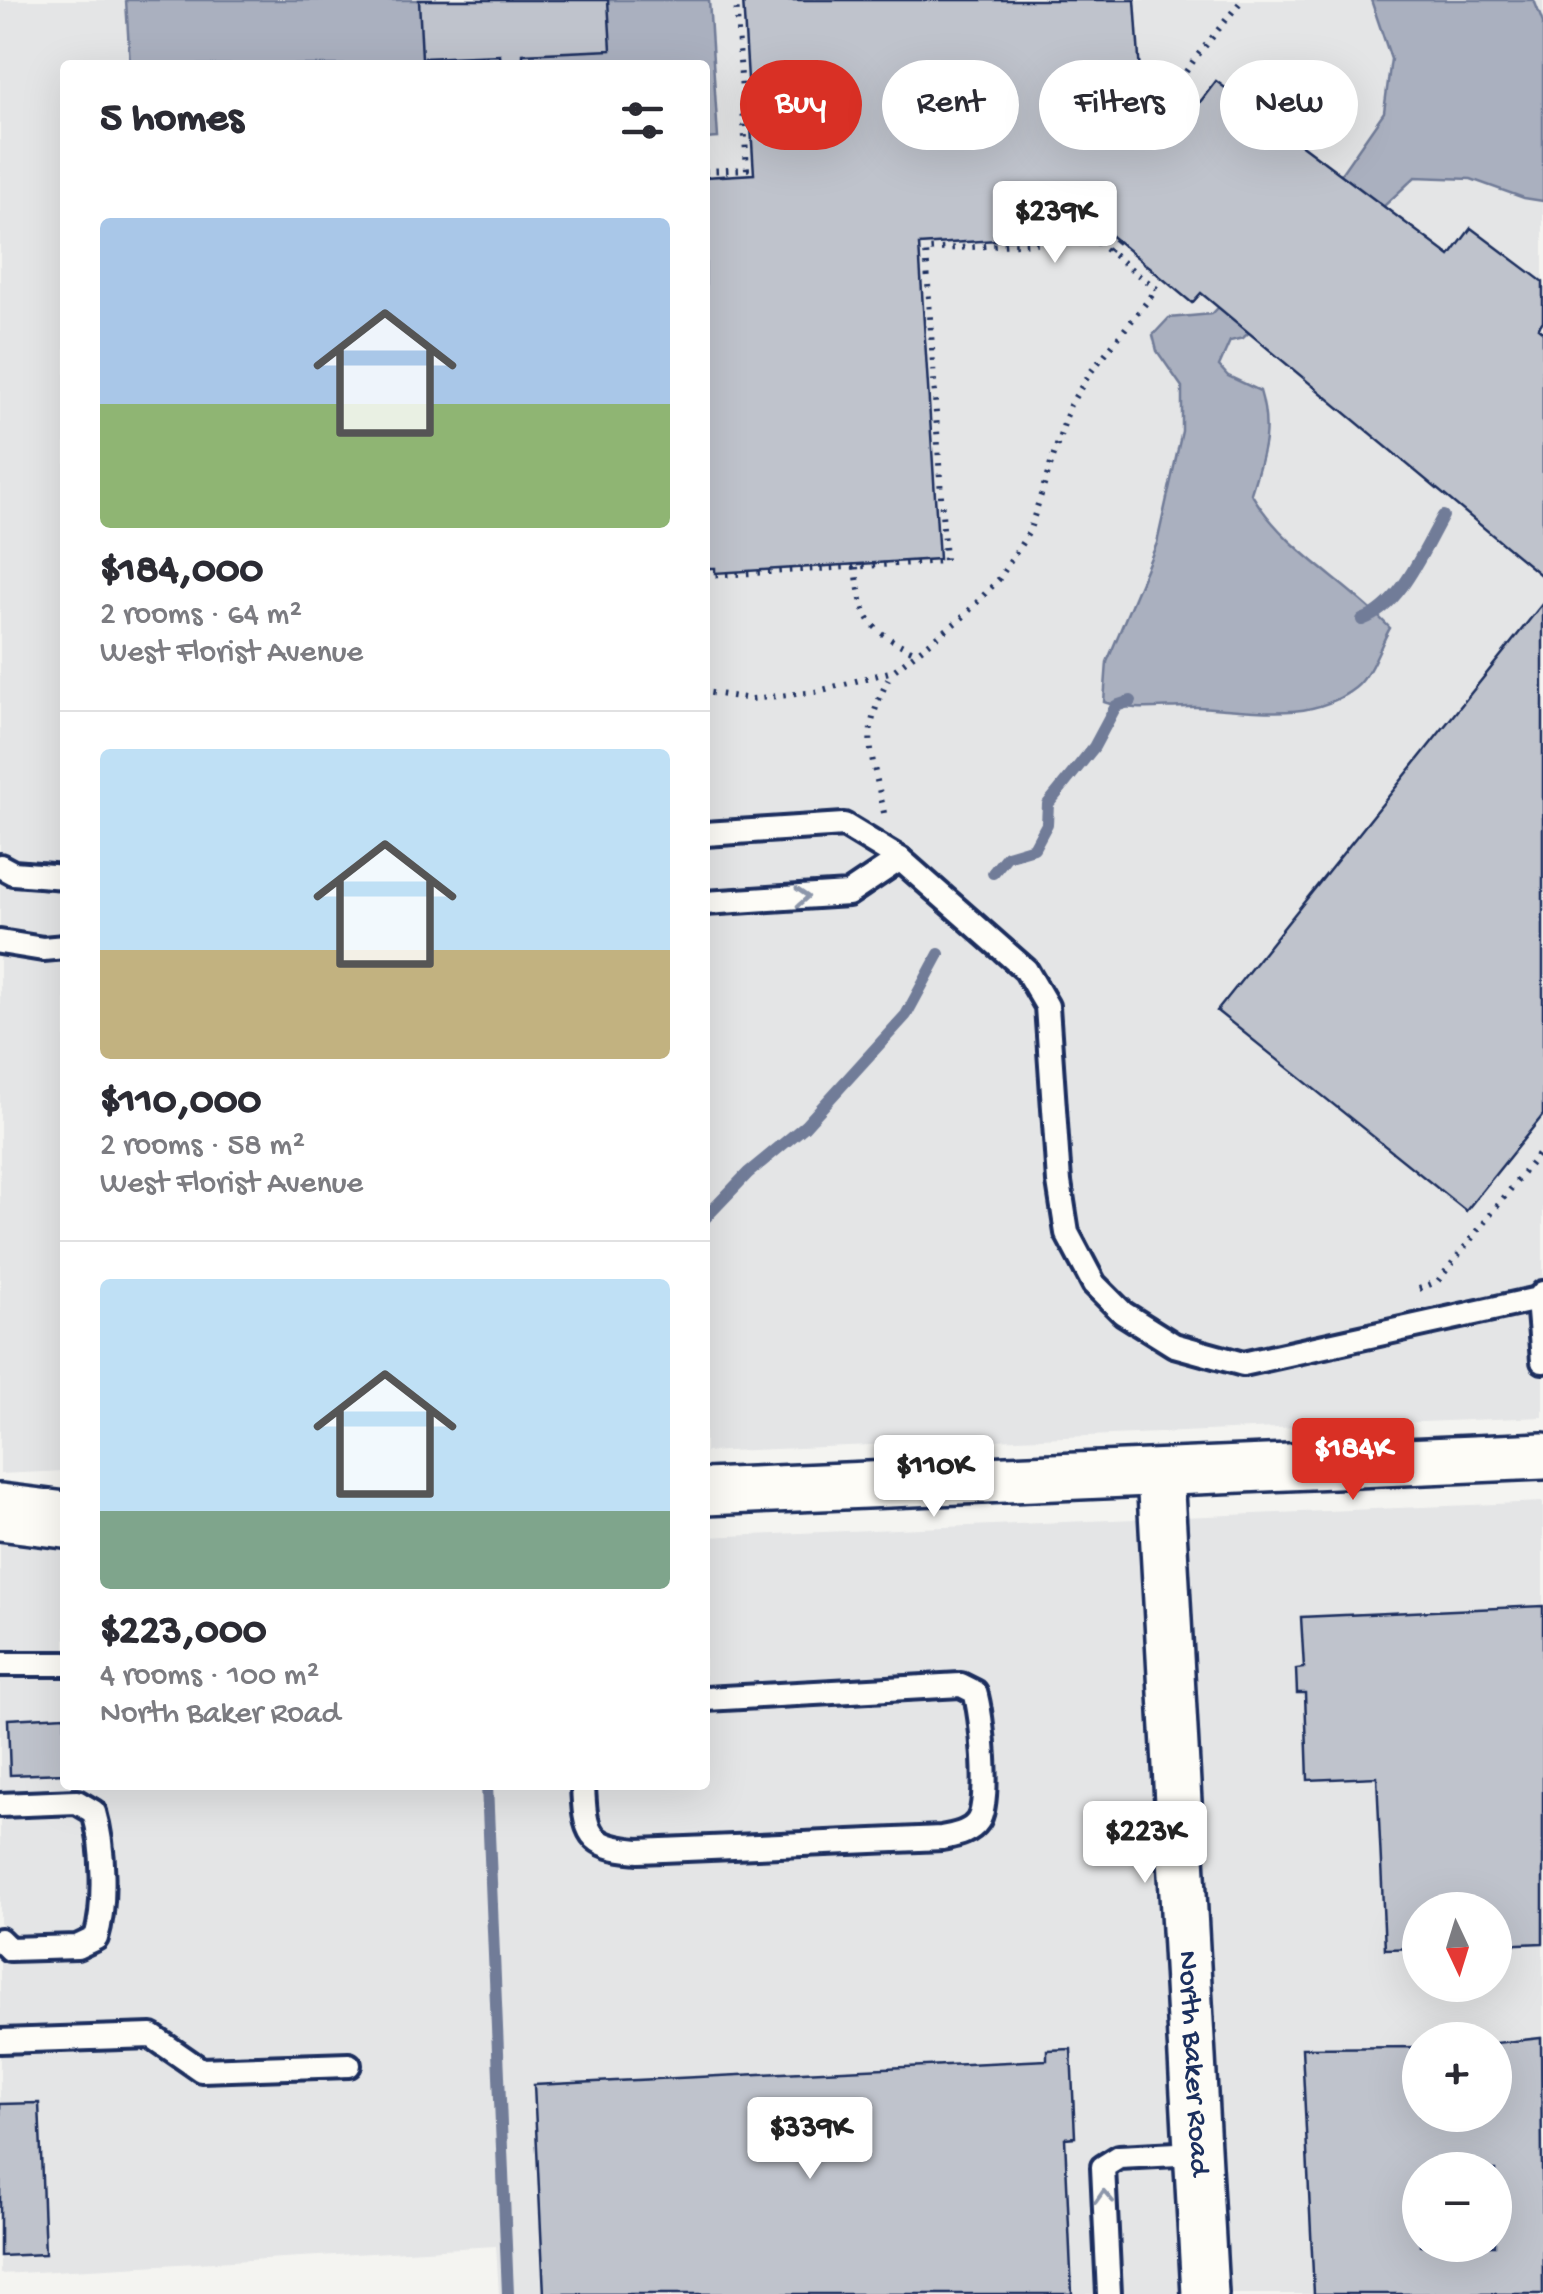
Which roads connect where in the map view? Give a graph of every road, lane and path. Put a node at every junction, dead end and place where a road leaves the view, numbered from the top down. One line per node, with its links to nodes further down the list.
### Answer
1 (736, 0): 4 (path)
2 (1242, 0): 3 (path)
3 (1194, 60)
4 (710, 171)
5 (1117, 240): 6 (path)
6 (1108, 251): 7 (path); 9 (path)
7 (856, 567): 8 (path); 9 (path)
8 (710, 576)
9 (917, 652): 10 (path)
10 (892, 671): 11 (path); 12 (path)
11 (710, 693)
12 (874, 810)
13 (710, 834): 14 (lane)
14 (900, 859): 17 (lane, one-way to 14); 22 (lane)
15 (0, 866): 16 (lane)
16 (60, 877)
17 (710, 903)
18 (0, 942): 19 (lane)
19 (60, 947)
20 (1543, 1148): 21 (path)
21 (1406, 1294)
22 (1540, 1296): 23 (lane)
23 (1543, 1361)
24 (1543, 1456): 25 (street)
25 (1160, 1474): 26 (street); 39 (street, North Baker Road)
26 (710, 1492)
27 (0, 1512): 28 (main road)
28 (60, 1519)
29 (60, 1520): 30 (street)
30 (0, 1523)
31 (0, 1664): 32 (lane)
32 (60, 1664)
33 (710, 1699): 34 (lane)
34 (583, 1790)
35 (0, 1805): 36 (lane)
36 (0, 1940)
37 (0, 2041): 38 (lane)
38 (348, 2065)
39 (1197, 2153): 40 (lane, one-way to 39); 41 (street, North Baker Road)
40 (1109, 2294)
41 (1205, 2294)

